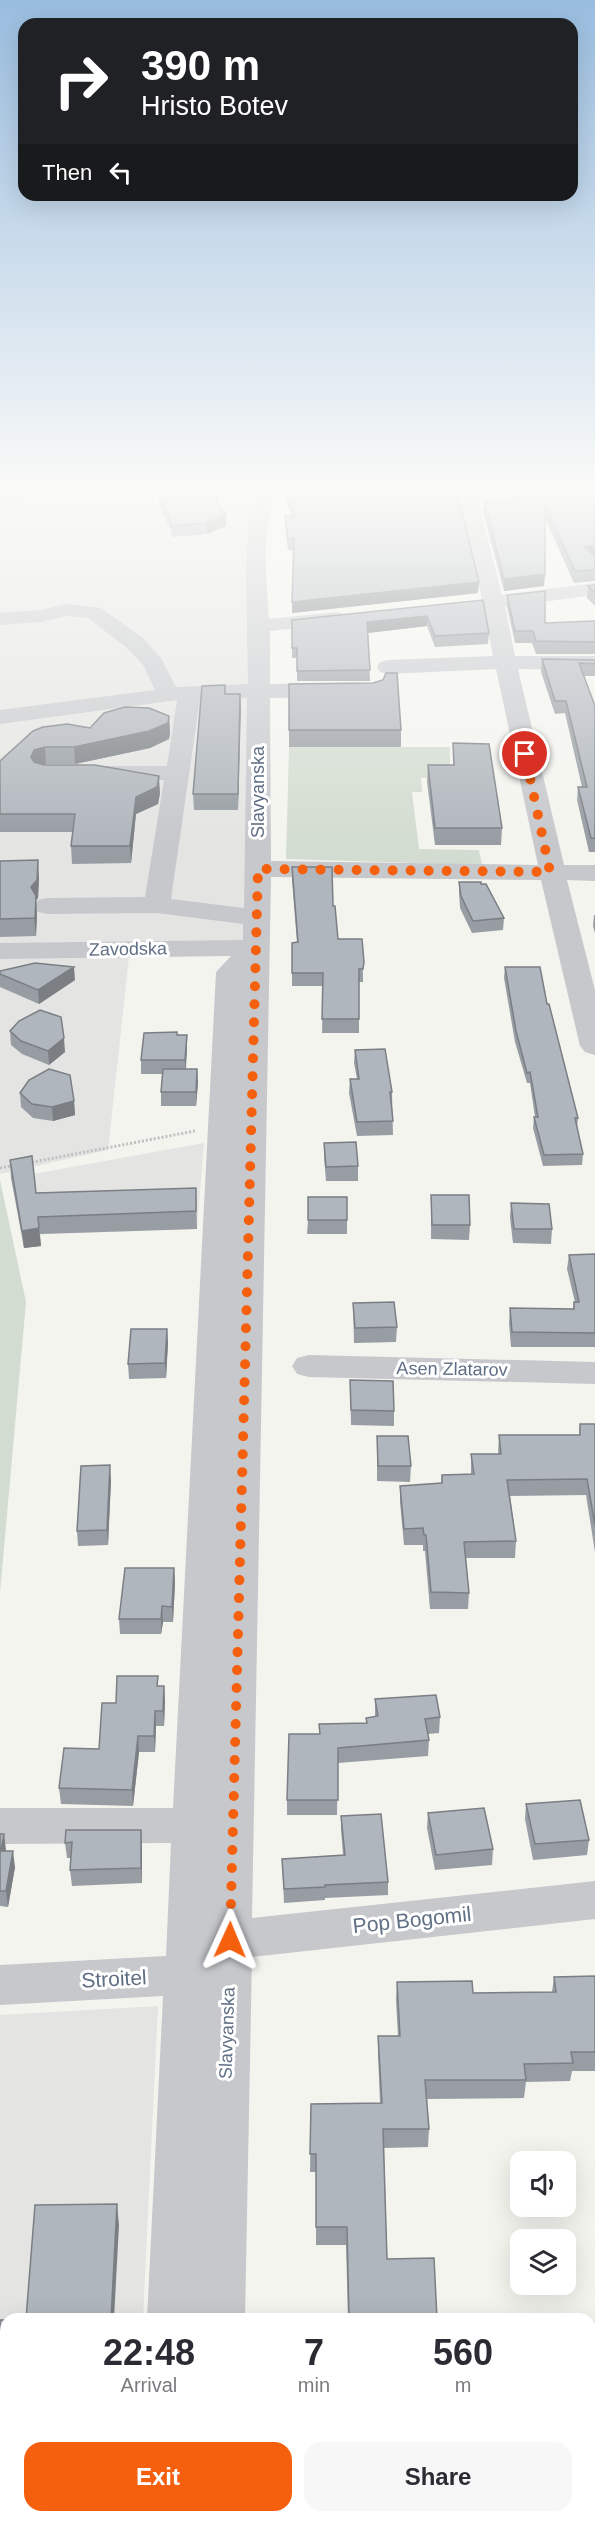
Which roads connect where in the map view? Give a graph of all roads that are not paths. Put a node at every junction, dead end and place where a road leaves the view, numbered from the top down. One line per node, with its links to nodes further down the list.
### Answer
1 (258, 607): 5 (street, Slavyanska)
2 (496, 607): 6 (street)
3 (353, 616): 5 (street)
4 (0, 619): 11 (street)
5 (259, 626): 9 (street, Slavyanska)
6 (505, 662): 7 (street); 8 (street); 16 (street)
7 (595, 663)
8 (388, 667)
9 (258, 690): 10 (street); 11 (street); 15 (street, Slavyanska)
10 (350, 690)
11 (179, 694): 12 (street); 14 (street)
12 (0, 717)
13 (70, 773): 14 (street)
14 (178, 773): 18 (street)
15 (258, 869): 16 (street); 20 (street, Slavyanska)
16 (550, 872): 17 (street); 22 (street)
17 (595, 873)
18 (157, 905): 19 (street); 20 (street)
19 (47, 906)
20 (256, 933): 21 (street, Zavodska); 25 (street, Slavyanska); 25 (street)
21 (0, 951)
22 (595, 1046)
23 (309, 1366): 24 (street, Asen Zlatarov)
24 (595, 1373)
25 (213, 1825): 26 (street); 28 (street); 28 (street, Slavyanska)
26 (0, 1826)
27 (595, 1900): 28 (street, Pop Bogomil)
28 (215, 1962): 29 (street, Stroitel); 30 (street); 31 (street, Slavyanska)
29 (0, 1985)
30 (174, 2313)
31 (219, 2313)

